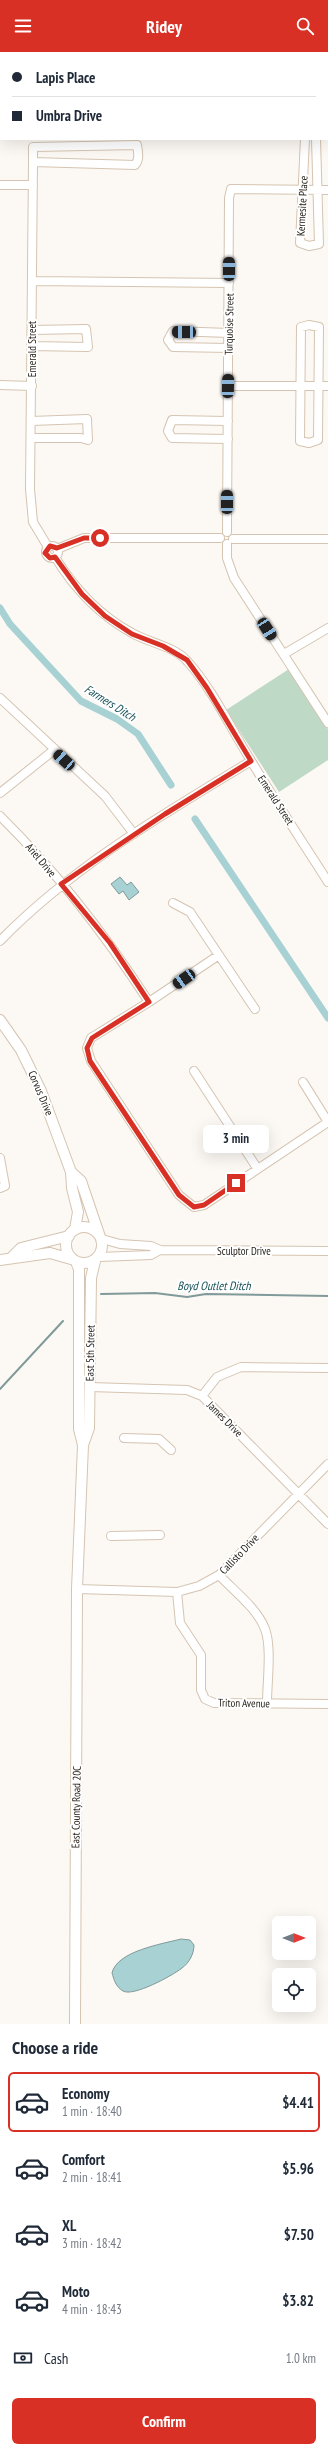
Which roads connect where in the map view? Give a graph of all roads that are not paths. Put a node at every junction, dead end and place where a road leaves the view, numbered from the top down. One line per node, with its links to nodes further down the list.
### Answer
1 (305, 140): 6 (street, Kermesite Place)
2 (316, 140): 7 (street, Kermesite Place)
3 (33, 162): 3 (street, Emerald Street); 5 (street, Emerald Street)
4 (0, 185): 5 (street)
5 (33, 185): 9 (street, Emerald Street)
6 (304, 190): 7 (street); 7 (street, Kermesite Place); 10 (street, Turquoise Street)
7 (318, 190): 8 (street)
8 (328, 190)
9 (33, 281): 10 (street); 11 (street, Emerald Street)
10 (230, 283): 12 (street, Turquoise Street)
11 (32, 330): 13 (street, Emerald Street); 13 (street)
12 (229, 333): 14 (street, Turquoise Street); 14 (street)
13 (32, 346): 16 (street, Emerald Street)
14 (229, 348): 17 (street, Turquoise Street)
15 (0, 385): 16 (street)
16 (32, 386): 21 (street, Emerald Street)
17 (228, 386): 18 (street); 22 (street, Turquoise Street)
18 (300, 386): 19 (street); 19 (street); 19 (street)
19 (318, 386): 20 (street)
20 (328, 386)
21 (31, 421): 23 (street, Emerald Street); 23 (street)
22 (228, 421): 24 (street, Turquoise Street); 24 (street)
23 (31, 438): 29 (street, Emerald Street)
24 (228, 439): 25 (street, Turquoise Street)
25 (227, 532): 26 (street); 28 (street)
26 (220, 538): 28 (street); 30 (street)
27 (328, 539): 28 (street)
28 (230, 542): 33 (street)
29 (48, 547): 30 (street); 31 (street)
30 (57, 548): 31 (street)
31 (55, 557): 37 (street, Emerald Street)
32 (328, 628): 33 (street)
33 (284, 654): 35 (street)
34 (0, 698): 36 (street)
35 (328, 723)
36 (54, 750): 38 (street); 40 (street)
37 (251, 761): 40 (street); 41 (street, Emerald Street)
38 (0, 793)
39 (0, 816): 42 (street, Ariel Drive)
40 (134, 834): 42 (street)
41 (328, 882)
42 (61, 884): 44 (street); 46 (street, Ariel Drive)
43 (173, 903): 45 (street)
44 (0, 941)
45 (219, 955): 46 (street); 47 (street)
46 (149, 1002): 53 (street)
47 (255, 1009)
48 (0, 1020): 54 (street, Corvus Drive)
49 (194, 1071): 53 (street)
50 (302, 1082): 51 (street)
51 (328, 1122): 53 (street)
52 (0, 1158): 55 (street)
53 (257, 1168)
54 (71, 1172): 56 (street, Corvus Drive); 57 (street, Corvus Drive)
55 (3, 1187)
56 (72, 1233): 57 (street); 60 (street); 63 (street)
57 (100, 1236): 58 (street, Sculptor Drive); 61 (street)
58 (160, 1250): 59 (street, Sculptor Drive); 61 (street, Sculptor Drive)
59 (328, 1251)
60 (12, 1257): 62 (street); 63 (street)
61 (97, 1259): 63 (street); 65 (street, East 5th Street)
62 (0, 1260)
63 (74, 1260): 68 (street, East 5th Street)
64 (328, 1368): 66 (street)
65 (90, 1386): 66 (street, James Drive); 68 (street, East 5th Street)
66 (202, 1396): 71 (street, James Drive)
67 (124, 1438): 69 (street)
68 (83, 1445): 76 (street, East 5th Street)
69 (171, 1450)
70 (328, 1464): 71 (street, Callisto Drive)
71 (298, 1493): 72 (street, James Drive); 75 (street, Callisto Drive)
72 (328, 1524)
73 (160, 1535): 74 (street)
74 (111, 1536)
75 (219, 1575): 77 (street, Callisto Drive); 78 (street)
76 (78, 1589): 77 (street, Callisto Drive); 80 (street, East County Road 20C)
77 (177, 1592): 78 (street, Triton Avenue)
78 (267, 1703): 79 (street, Triton Avenue)
79 (328, 1704)
80 (75, 2024)

